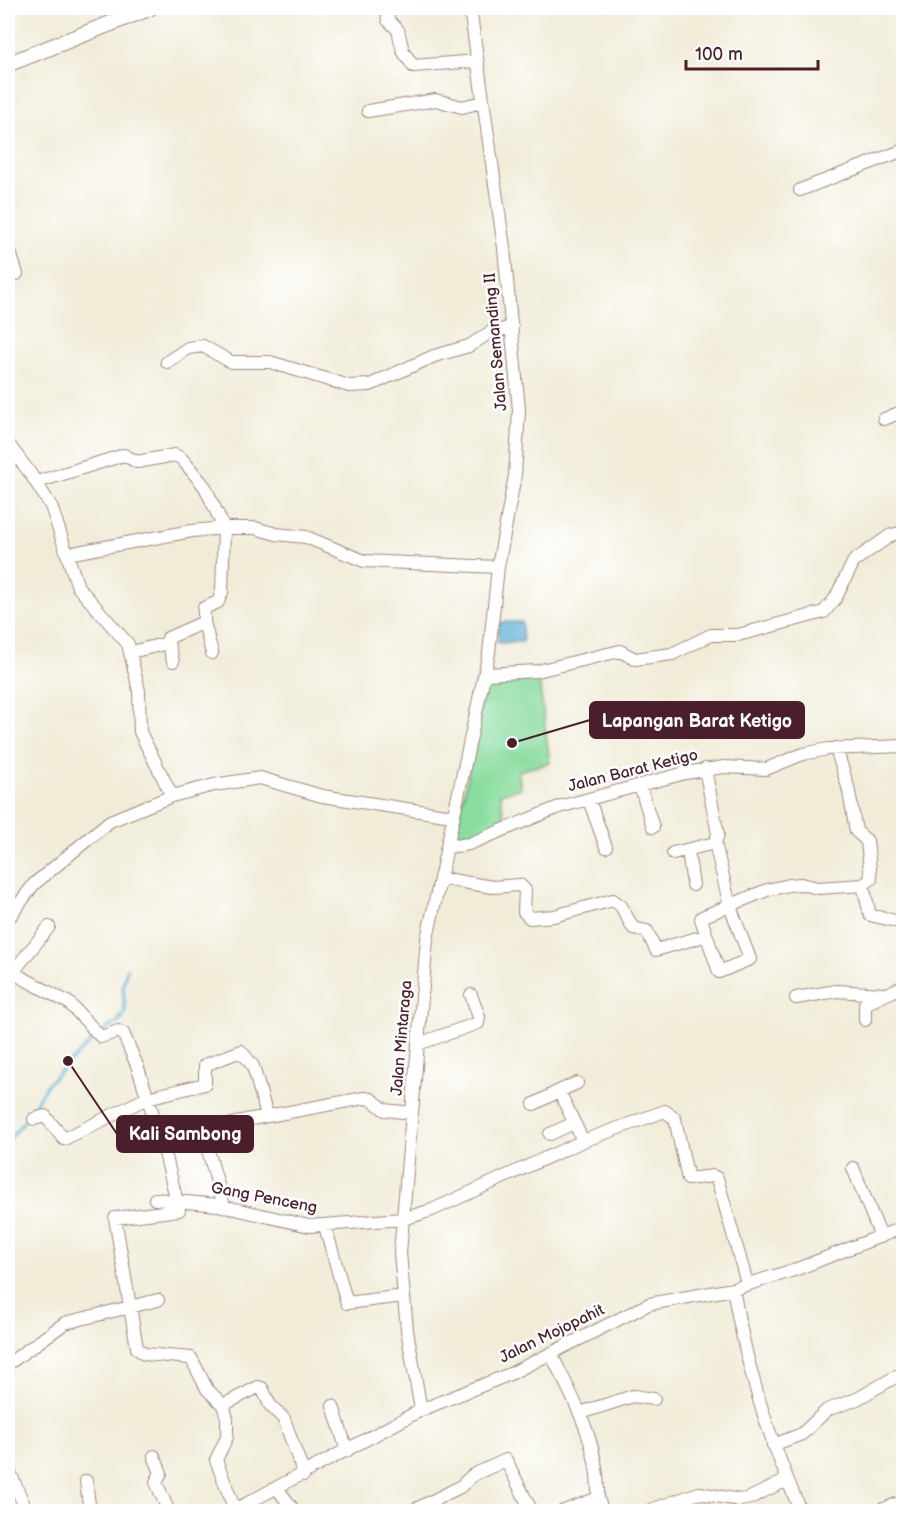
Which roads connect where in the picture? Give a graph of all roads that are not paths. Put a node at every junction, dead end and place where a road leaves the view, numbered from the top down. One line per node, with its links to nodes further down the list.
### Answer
1 (150, 8): 5 (main road)
2 (387, 8): 4 (street)
3 (470, 8): 4 (street, Jalan Semanding II)
4 (477, 61): 6 (street, Jalan Semanding II)
5 (8, 64)
6 (482, 102): 7 (street); 12 (street, Jalan Semanding II)
7 (368, 111)
8 (903, 150): 9 (street)
9 (800, 190)
10 (8, 246): 11 (street)
11 (17, 274)
12 (512, 327): 13 (street); 21 (street, Jalan Semanding II)
13 (168, 362)
14 (903, 411): 15 (street)
15 (884, 418)
16 (8, 444): 17 (street)
17 (37, 483): 18 (street); 20 (street)
18 (224, 528): 20 (street); 21 (street); 22 (street)
19 (903, 531): 27 (street)
20 (67, 554): 24 (street)
21 (498, 567): 27 (street, Jalan Semanding II)
22 (204, 622): 23 (street); 25 (street)
23 (168, 643): 24 (street); 26 (street)
24 (131, 652): 32 (street)
25 (212, 653)
26 (173, 661)
27 (485, 674): 34 (street, Jalan Mintaraga)
28 (903, 746): 29 (street, Jalan Barat Ketigo)
29 (836, 748): 30 (street, Jalan Barat Ketigo); 43 (street)
30 (705, 769): 31 (street, Jalan Barat Ketigo); 36 (street)
31 (640, 786): 33 (street, Jalan Barat Ketigo); 35 (street)
32 (172, 796): 34 (street); 45 (street)
33 (589, 800): 37 (street, Jalan Barat Ketigo); 38 (street)
34 (452, 816): 37 (street, Jalan Mintaraga)
35 (653, 827)
36 (715, 843): 39 (street); 44 (street)
37 (447, 846): 41 (street, Jalan Mintaraga)
38 (606, 847)
39 (688, 851): 40 (street); 42 (street)
40 (673, 853)
41 (440, 878): 48 (street); 55 (street, Jalan Mintaraga)
42 (693, 885)
43 (863, 885): 44 (street); 46 (street)
44 (730, 906): 48 (street); 48 (street)
45 (8, 919)
46 (903, 923)
47 (49, 927): 49 (street)
48 (704, 936)
49 (10, 971): 58 (street)
50 (903, 986): 51 (street)
51 (884, 994): 53 (street); 54 (street)
52 (471, 995): 55 (street)
53 (796, 998)
54 (865, 1020)
55 (418, 1044): 60 (street, Jalan Mintaraga)
56 (577, 1083): 57 (street)
57 (558, 1091): 59 (street); 63 (street)
58 (147, 1098): 61 (street); 62 (street); 67 (street)
59 (534, 1104)
60 (412, 1113): 61 (street); 71 (street, Jalan Mintaraga)
61 (267, 1116): 64 (street)
62 (34, 1119)
63 (574, 1123): 65 (street); 66 (street)
64 (203, 1132): 67 (street); 70 (street)
65 (550, 1134)
66 (583, 1141): 71 (street, Gang Penceng); 75 (street, Gang Penceng)
67 (163, 1145): 79 (street)
68 (853, 1168): 74 (street)
69 (155, 1199): 70 (street, Gang Penceng)
70 (224, 1206): 72 (street, Gang Penceng)
71 (402, 1219): 72 (street, Gang Penceng); 77 (street, Jalan Mintaraga)
72 (326, 1226): 77 (street)
73 (903, 1227): 74 (street, Jalan Mojopahit)
74 (881, 1237): 75 (street, Jalan Mojopahit)
75 (747, 1283): 76 (street, Jalan Mojopahit)
76 (733, 1288): 80 (street, Jalan Mojopahit); 88 (street)
77 (403, 1296): 86 (street, Jalan Mintaraga)
78 (158, 1300): 79 (street)
79 (129, 1307): 81 (street); 84 (street)
80 (551, 1354): 86 (street, Jalan Mojopahit); 87 (street)
81 (8, 1364)
82 (903, 1372): 88 (street)
83 (654, 1399): 87 (street)
84 (223, 1405): 92 (street); 99 (street)
85 (333, 1406): 89 (street)
86 (421, 1410): 89 (street, Jalan Mojopahit)
87 (580, 1413): 96 (street)
88 (772, 1445): 93 (street)
89 (347, 1451): 92 (street, Jalan Mojopahit)
90 (154, 1456): 102 (street)
91 (8, 1468): 100 (street)
92 (304, 1475): 95 (street, Jalan Mojopahit)
93 (787, 1480): 98 (street); 108 (street)
94 (86, 1481): 101 (street)
95 (277, 1488): 99 (street, Jalan Mojopahit); 103 (street)
96 (598, 1498): 106 (street); 107 (street)
97 (903, 1501): 109 (street)
98 (797, 1503)
99 (233, 1511)
100 (27, 1512)
101 (90, 1512)
102 (169, 1512)
103 (295, 1512)
104 (410, 1512): 105 (street)
105 (532, 1512)
106 (561, 1512)
107 (603, 1512)
108 (645, 1512)
109 (876, 1512)

